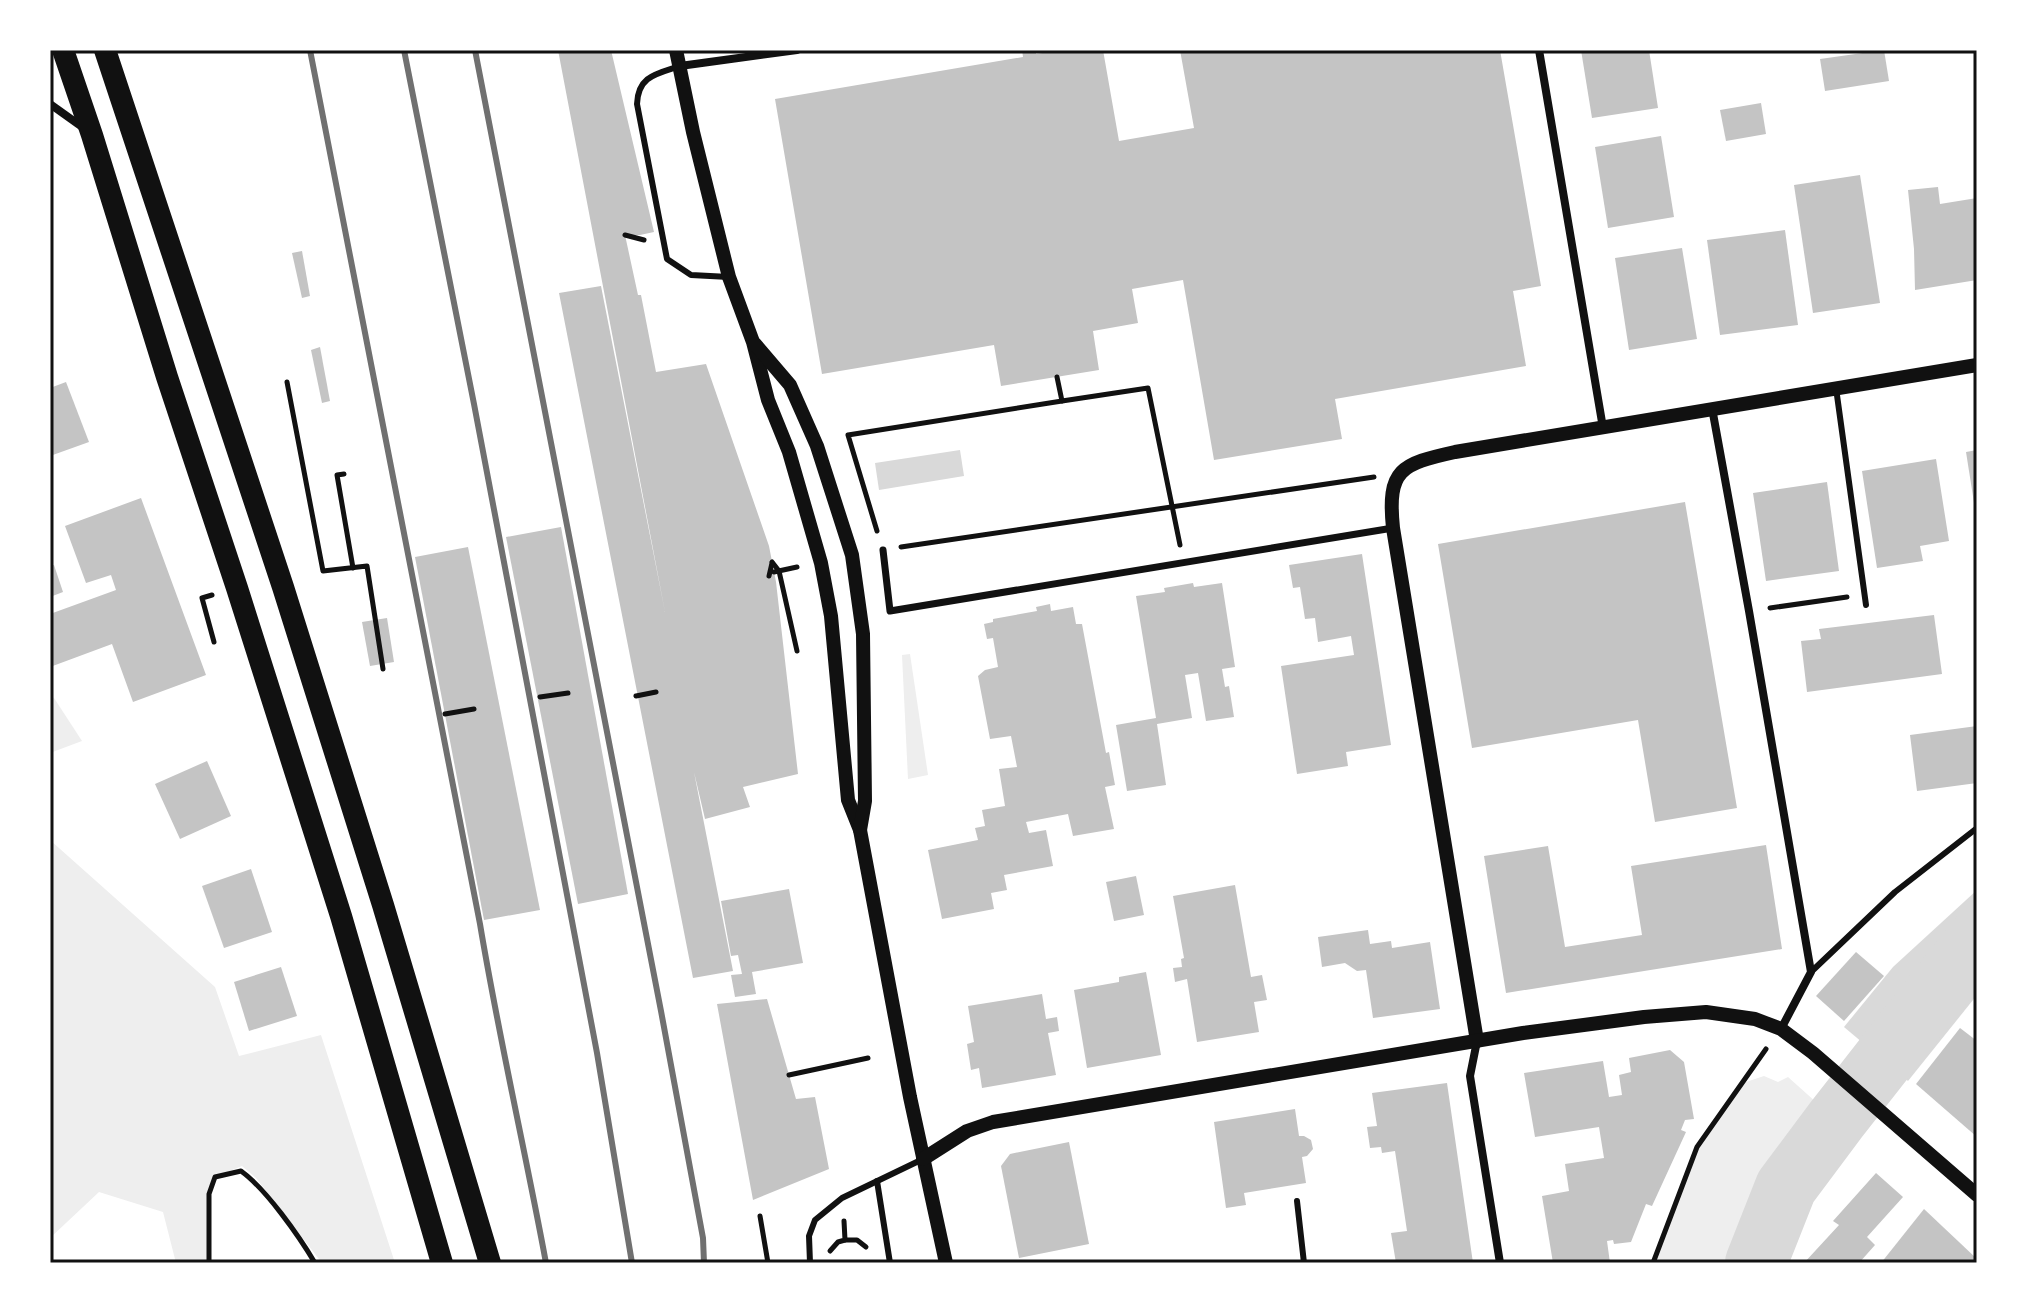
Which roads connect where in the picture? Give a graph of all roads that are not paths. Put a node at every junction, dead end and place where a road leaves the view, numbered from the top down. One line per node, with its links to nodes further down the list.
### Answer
1 (63, 50): 8 (highway)
2 (105, 50): 28 (highway)
3 (676, 50): 6 (street)
4 (797, 50): 6 (street)
5 (1539, 50): 14 (street)
6 (680, 66): 9 (street); 9 (lane)
7 (50, 104): 8 (street)
8 (92, 135): 27 (highway)
9 (729, 277): 10 (street)
10 (753, 342): 19 (street); 19 (street)
11 (1977, 365): 12 (street)
12 (1836, 388): 13 (street); 17 (lane)
13 (1712, 408): 14 (street); 20 (street)
14 (1603, 428): 15 (street)
15 (1393, 528): 16 (street); 22 (street)
16 (883, 550)
17 (1866, 605)
18 (1977, 828): 20 (lane)
19 (860, 830): 23 (street)
20 (1811, 972): 21 (street)
21 (1781, 1029): 22 (street); 25 (street)
22 (1477, 1041): 23 (street); 33 (street)
23 (923, 1159): 24 (lane); 31 (street)
24 (877, 1181): 29 (lane); 30 (lane)
25 (1977, 1195)
26 (1297, 1201): 32 (lane)
27 (442, 1263)
28 (490, 1263)
29 (810, 1263)
30 (890, 1263)
31 (946, 1263)
32 (1304, 1263)
33 (1500, 1263)

